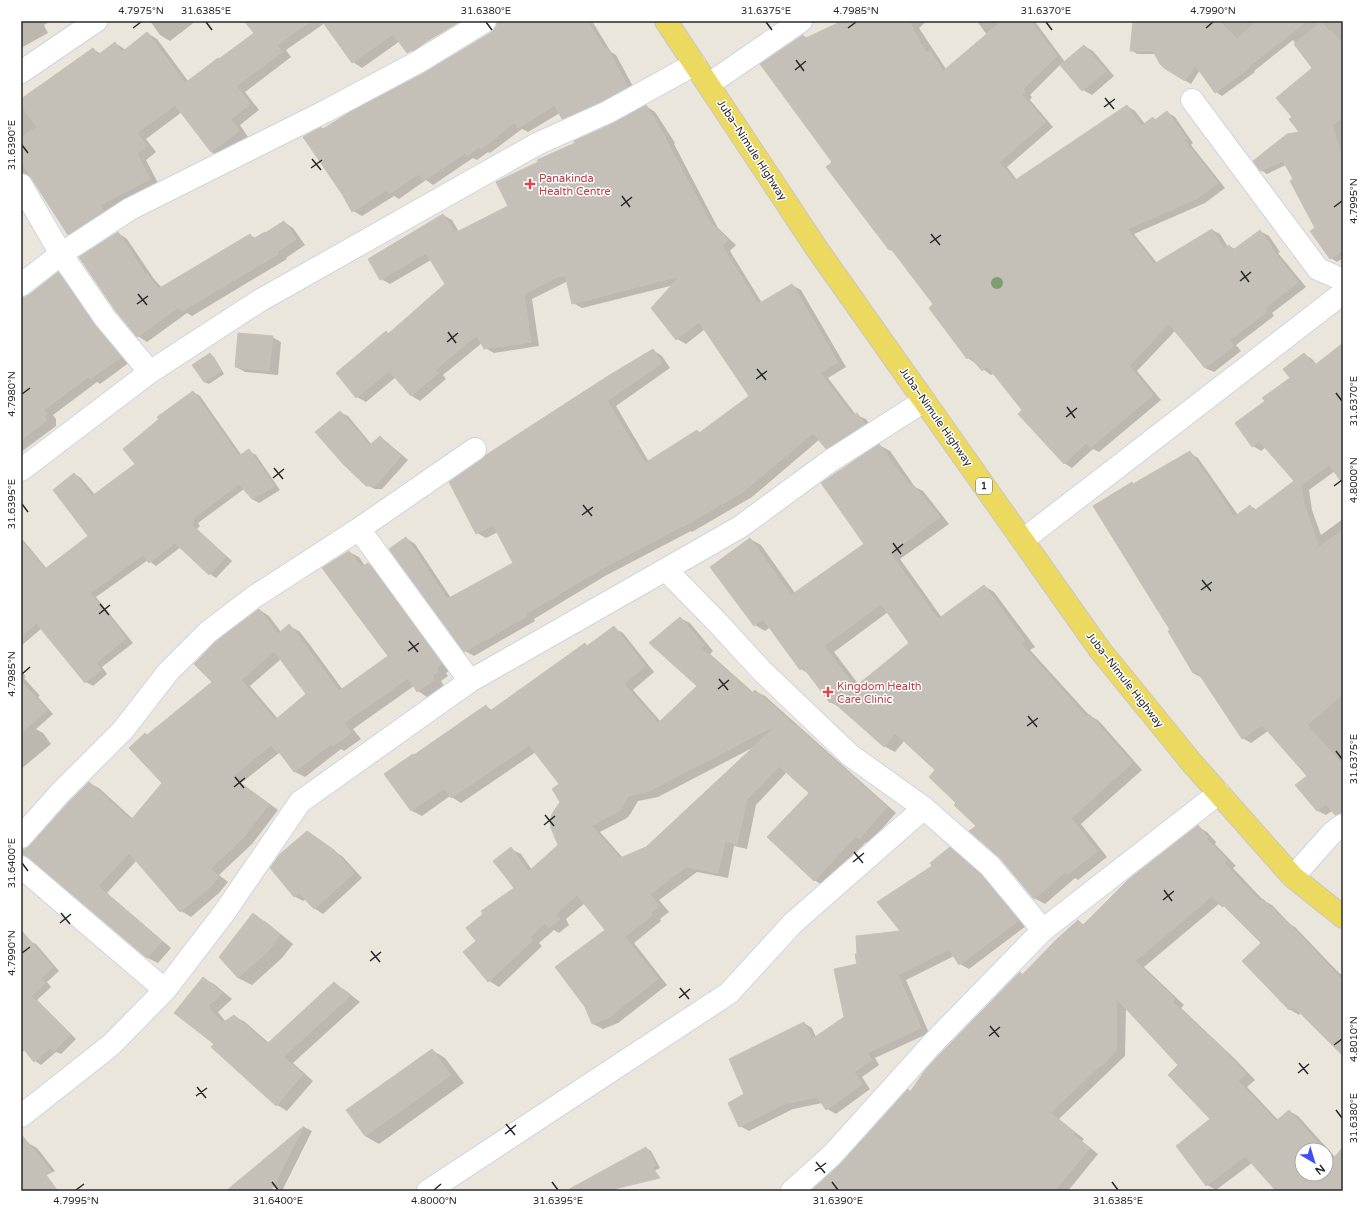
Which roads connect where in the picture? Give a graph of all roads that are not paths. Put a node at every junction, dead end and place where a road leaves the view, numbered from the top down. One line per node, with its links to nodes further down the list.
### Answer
1 (96, 21): 6 (street)
2 (485, 21): 10 (street)
3 (666, 21): 5 (main road, Juba–Nimule Highway / 1)
4 (801, 21): 7 (street)
5 (695, 64): 7 (main road, Juba–Nimule Highway / 1); 14 (street)
6 (21, 72)
7 (709, 84): 15 (main road, Juba–Nimule Highway / 1)
8 (1192, 100): 11 (street)
9 (21, 185): 10 (street)
10 (61, 254): 12 (street); 14 (street)
11 (1343, 280)
12 (21, 285)
13 (1343, 293): 19 (street)
14 (150, 372): 17 (street)
15 (924, 401): 19 (main road, Juba–Nimule Highway / 1); 20 (street)
16 (474, 448): 18 (street)
17 (21, 470)
18 (359, 529): 21 (street); 25 (street)
19 (1023, 540): 22 (main road, Juba–Nimule Highway / 1)
20 (666, 570): 21 (street); 23 (street)
21 (470, 681): 30 (street)
22 (1219, 793): 27 (main road, Juba–Nimule Highway / 1); 29 (street)
23 (924, 808): 29 (street); 32 (street)
24 (1343, 825): 27 (street)
25 (21, 836)
26 (21, 866): 30 (street)
27 (1293, 876): 28 (main road, Juba–Nimule Highway / 1)
28 (1343, 917)
29 (1043, 930): 33 (street)
30 (165, 990): 31 (street)
31 (21, 1116)
32 (428, 1191)
33 (792, 1191)

